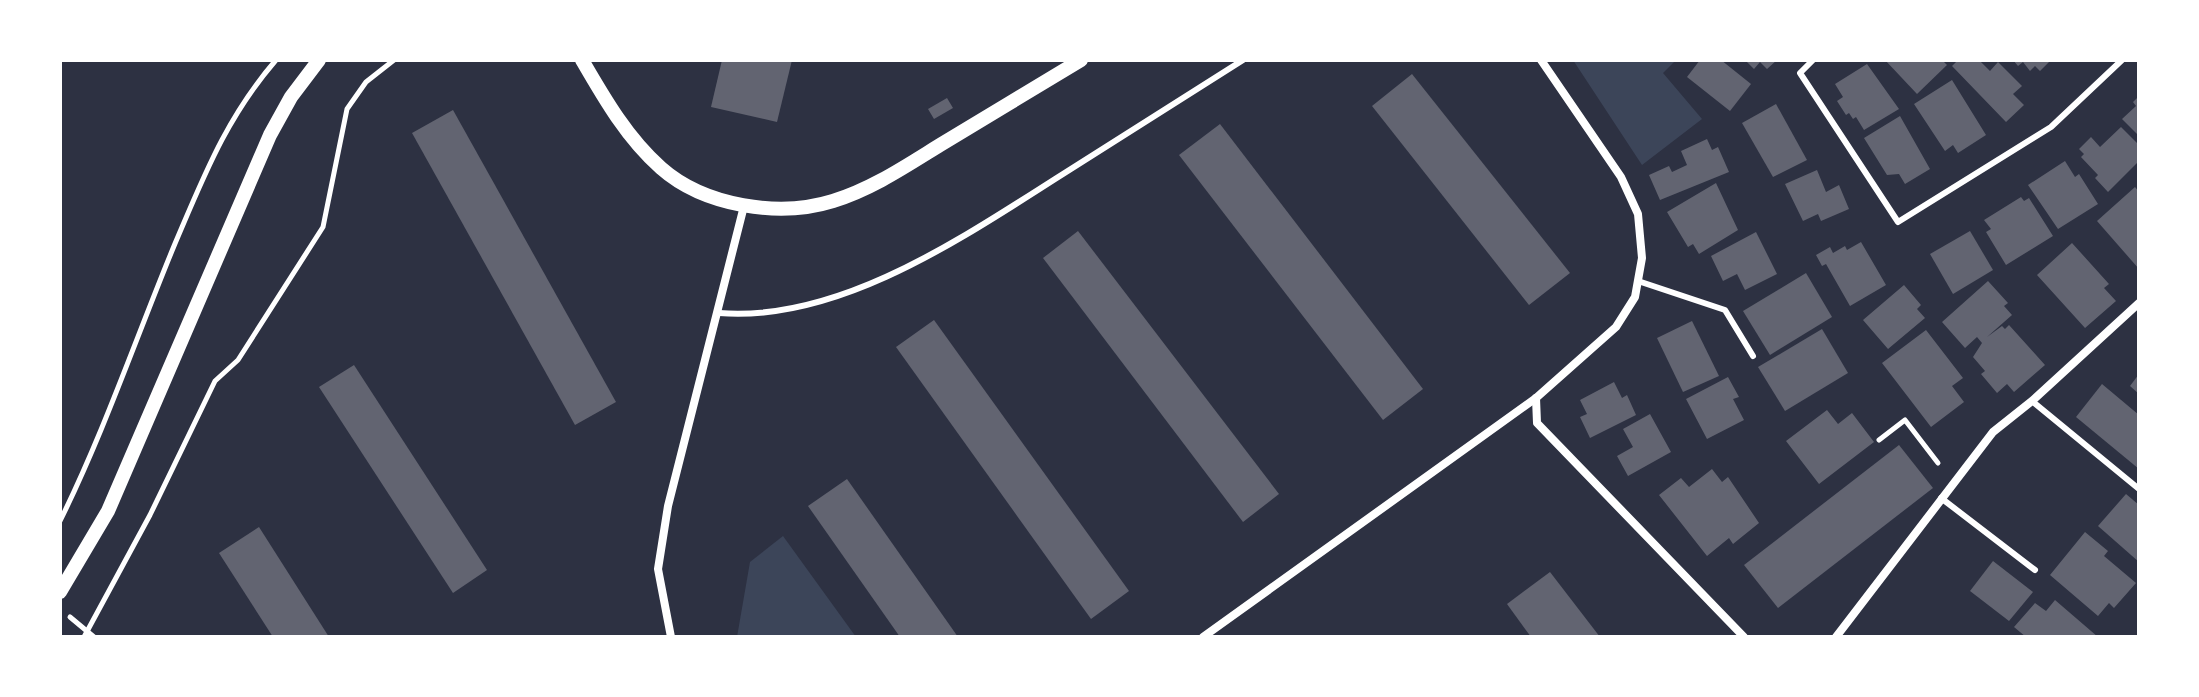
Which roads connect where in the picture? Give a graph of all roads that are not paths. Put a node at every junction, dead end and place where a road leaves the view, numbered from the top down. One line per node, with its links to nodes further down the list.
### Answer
1 (319, 60): 18 (street)
2 (582, 60): 8 (street)
3 (1081, 60): 8 (street)
4 (1243, 60): 11 (lane)
5 (1541, 60): 9 (street)
6 (1813, 60): 7 (lane)
7 (2122, 60)
8 (744, 206): 11 (street)
9 (1638, 281): 12 (lane); 13 (street)
10 (2138, 306): 14 (street)
11 (719, 313): 19 (street)
12 (1753, 356)
13 (1536, 398): 20 (street); 21 (street)
14 (2032, 401): 15 (lane); 16 (street)
15 (2139, 489)
16 (1941, 498): 17 (lane); 22 (street)
17 (2035, 570)
18 (60, 592)
19 (671, 637)
20 (1203, 637)
21 (1744, 637)
22 (1836, 637)

